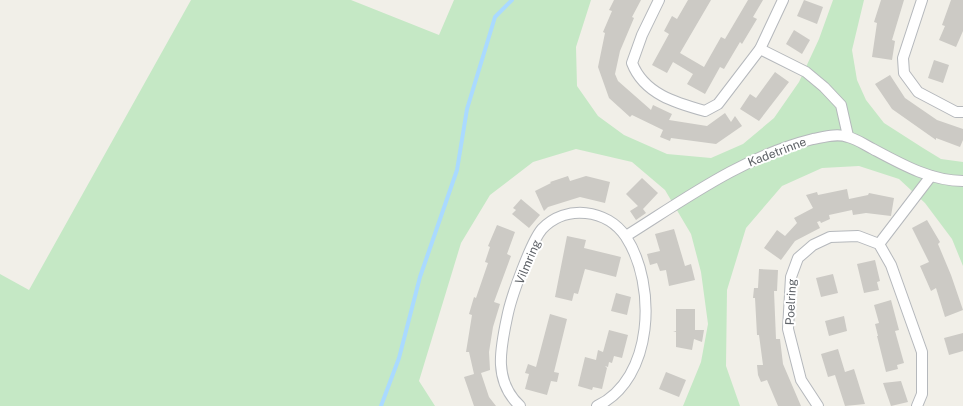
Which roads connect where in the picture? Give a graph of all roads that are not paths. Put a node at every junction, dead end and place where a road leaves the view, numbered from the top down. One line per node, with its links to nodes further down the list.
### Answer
1 (659, 0): 4 (street)
2 (782, 0): 4 (street)
3 (922, 0): 5 (street)
4 (760, 49): 6 (street)
5 (963, 112)
6 (848, 136): 7 (street, Kadetrinne); 9 (street, Kadetrinne)
7 (931, 176): 8 (street, Kadetrinne); 10 (street)
8 (963, 181)
9 (626, 236): 11 (street, Vilmring); 12 (street, Vilmring)
10 (879, 244): 13 (street, Poelring); 14 (street)
11 (520, 406)
12 (597, 406)
13 (818, 406)
14 (917, 406)

